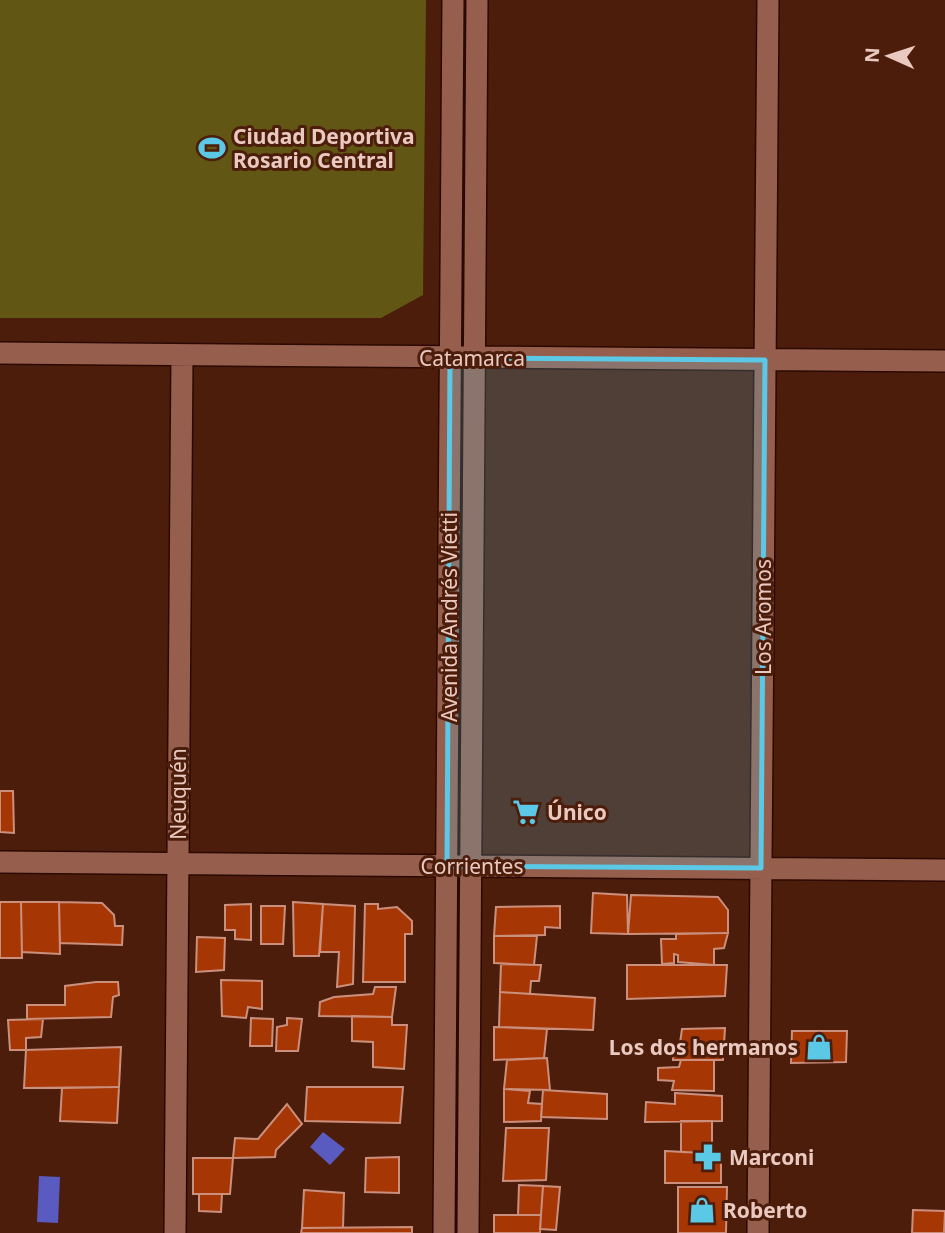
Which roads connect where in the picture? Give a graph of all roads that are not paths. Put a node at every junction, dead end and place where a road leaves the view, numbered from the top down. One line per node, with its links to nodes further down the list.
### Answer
1 (453, 0): 6 (street, Avenida Andrés Vietti)
2 (477, 0): 7 (street, Avenida Andrés Vietti)
3 (768, 0): 8 (street, Los Aromos)
4 (0, 354): 5 (street, Catamarca)
5 (182, 356): 6 (street, Catamarca); 11 (street, Neuquén)
6 (450, 358): 7 (street, Catamarca); 12 (street, Avenida Andrés Vietti)
7 (474, 358): 8 (street, Catamarca); 13 (street, Avenida Andrés Vietti)
8 (765, 360): 9 (street, Catamarca); 14 (street, Los Aromos)
9 (945, 361)
10 (0, 862): 11 (street, Corrientes)
11 (177, 864): 12 (street, Corrientes); 16 (street, Neuquén)
12 (447, 866): 13 (street, Corrientes); 17 (street, Avenida Andrés Vietti)
13 (471, 866): 14 (street, Corrientes); 18 (street, Avenida Andrés Vietti)
14 (761, 868): 15 (street, Corrientes); 19 (street, Los Aromos)
15 (945, 870)
16 (175, 1233)
17 (444, 1233)
18 (468, 1233)
19 (758, 1233)

